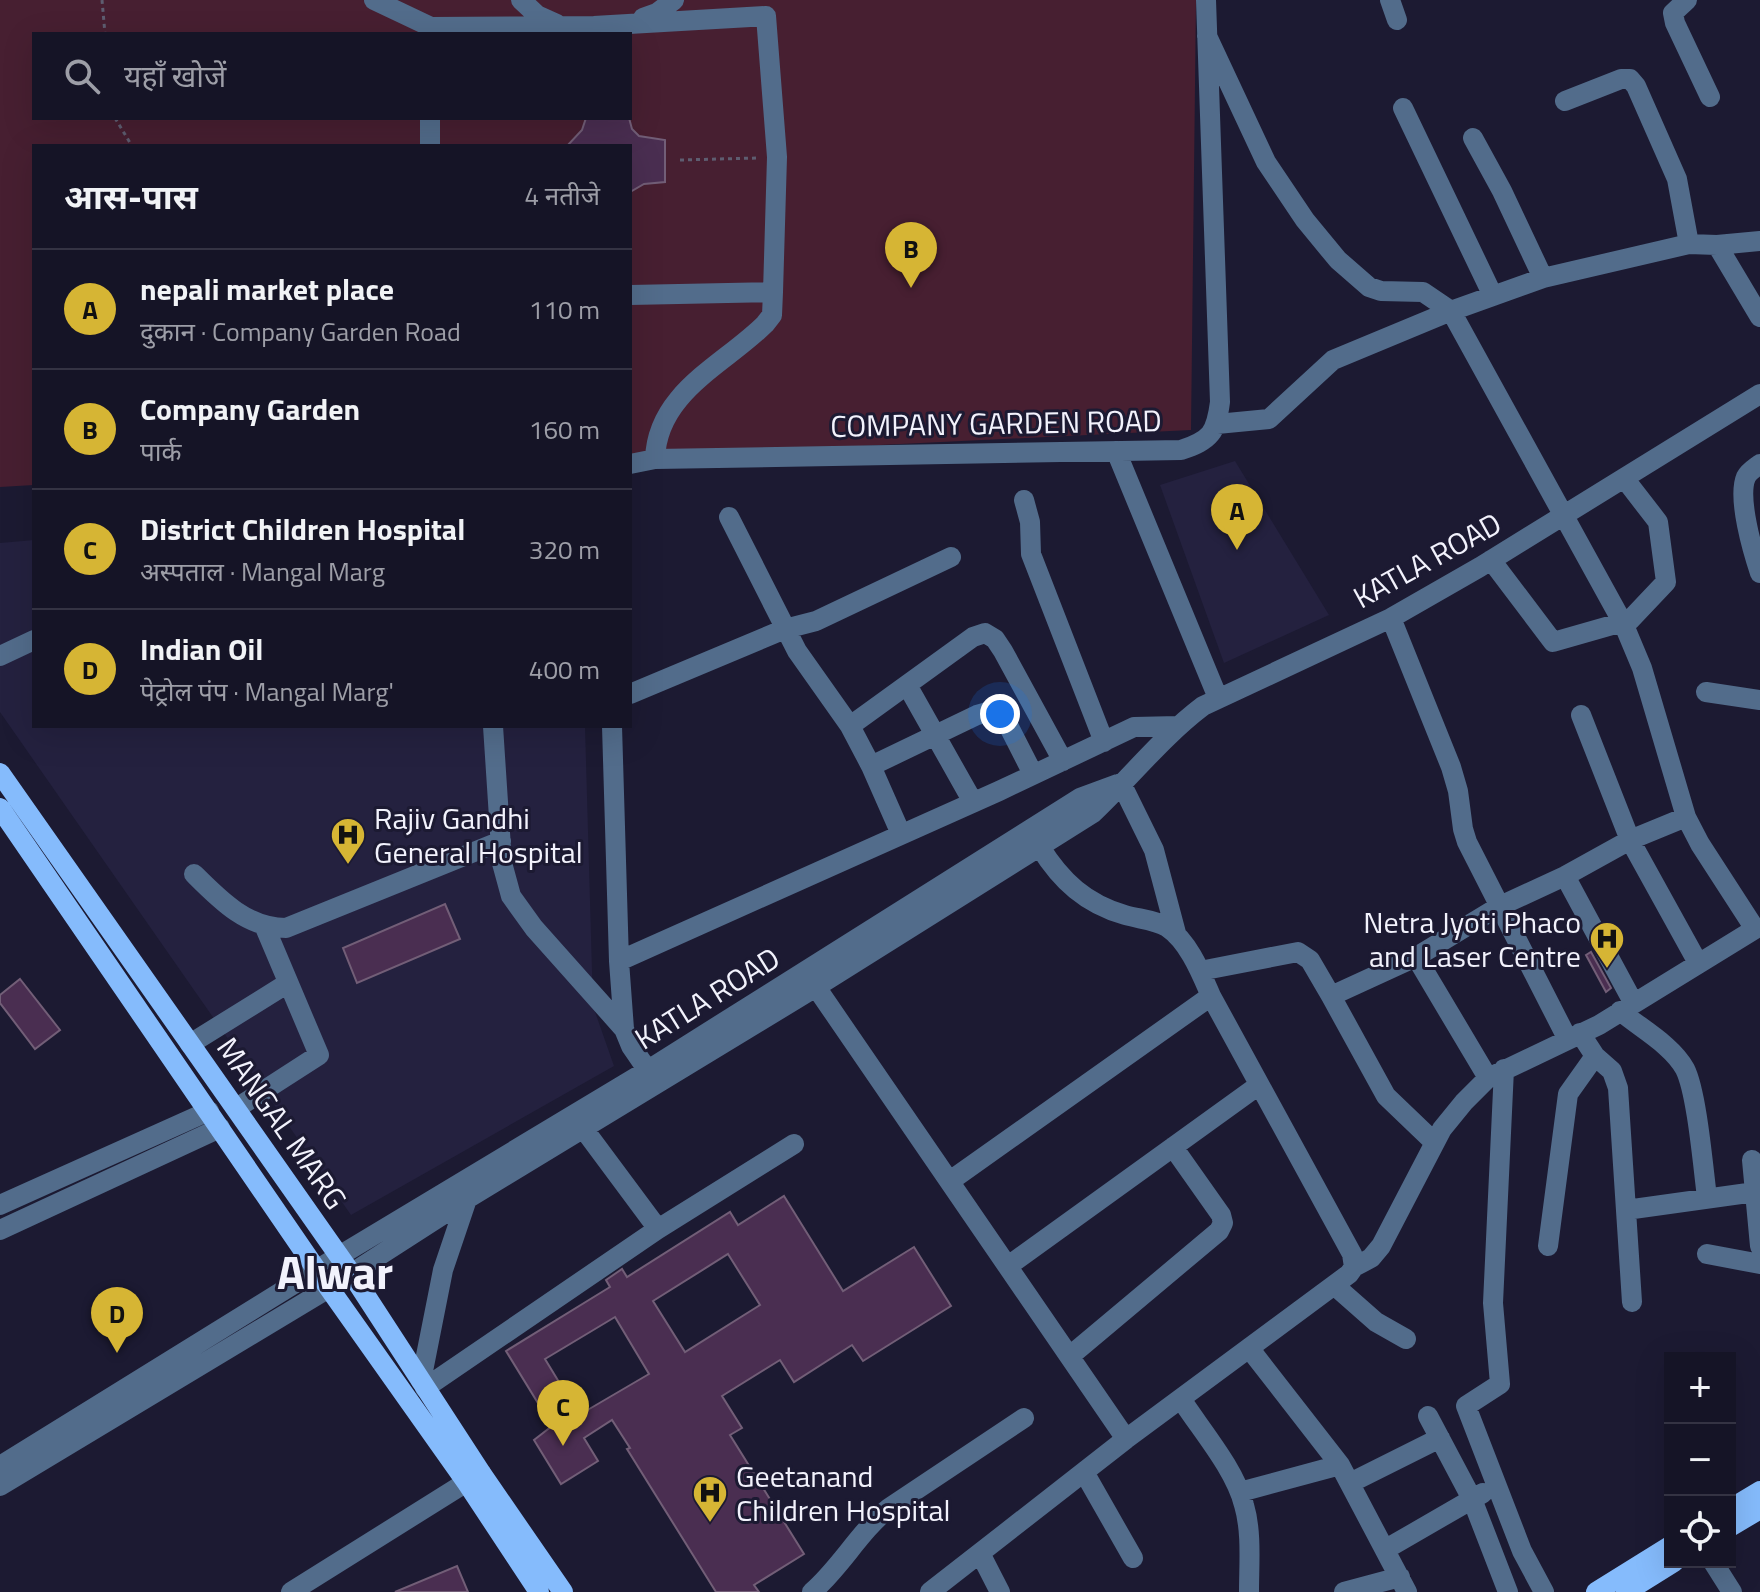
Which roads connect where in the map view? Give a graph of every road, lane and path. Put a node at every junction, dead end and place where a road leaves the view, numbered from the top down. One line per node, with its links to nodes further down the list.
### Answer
1 (102, 0): 12 (path)
2 (374, 0): 11 (street)
3 (521, 0): 10 (street)
4 (674, 0): 9 (street)
5 (1206, 0): 13 (street)
6 (1390, 0): 8 (street)
7 (1687, 0): 14 (street)
8 (1397, 20)
9 (631, 22): 10 (street); 22 (street)
10 (560, 25): 11 (street)
11 (431, 31)
12 (105, 32)
13 (1207, 36): 31 (street); 34 (street)
14 (1710, 97)
15 (1565, 101): 25 (street)
16 (1403, 108): 30 (street)
17 (116, 120): 20 (path)
18 (430, 120): 21 (street)
19 (1473, 138): 27 (street)
20 (131, 144)
21 (430, 144)
22 (777, 157): 23 (path); 28 (street)
23 (680, 160)
24 (1760, 241): 26 (street)
25 (1689, 244): 26 (street); 27 (street)
26 (1717, 245): 32 (street)
27 (1543, 278): 30 (street)
28 (773, 292): 29 (street); 36 (street)
29 (632, 295)
30 (1493, 296): 31 (street)
31 (1451, 311): 34 (street); 41 (street)
32 (1760, 317)
33 (1760, 394): 39 (street, KATLA ROAD)
34 (1217, 424): 35 (street, COMPANY GARDEN ROAD)
35 (1116, 451): 36 (street, COMPANY GARDEN ROAD); 54 (street)
36 (655, 459): 37 (street, COMPANY GARDEN ROAD)
37 (632, 464)
38 (1760, 464): 45 (street)
39 (1624, 478): 41 (street, KATLA ROAD); 47 (street)
40 (1024, 500): 62 (street)
41 (1564, 516): 44 (street, KATLA ROAD); 47 (street)
42 (729, 517): 48 (street)
43 (941, 556): 48 (street)
44 (1491, 560): 46 (street, KATLA ROAD); 47 (street)
45 (1760, 573)
46 (1391, 618): 54 (street, KATLA ROAD); 78 (street)
47 (1622, 622): 70 (street)
48 (785, 629): 53 (street); 57 (street)
49 (32, 641): 50 (street)
50 (0, 656)
51 (907, 685): 57 (street); 61 (street); 63 (street)
52 (1706, 692): 55 (street)
53 (632, 693)
54 (1218, 698): 58 (street, KATLA ROAD)
55 (1760, 700)
56 (1581, 715): 72 (street)
57 (850, 726): 64 (street)
58 (1178, 726): 62 (street); 67 (street, KATLA ROAD)
59 (493, 728): 73 (street)
60 (612, 728): 83 (street)
61 (935, 736): 64 (street); 66 (street); 68 (street)
62 (1104, 742): 63 (street)
63 (1063, 761): 66 (street)
64 (871, 766): 71 (street)
65 (0, 773): 93 (main road, MANGAL MARG)
66 (1033, 774): 68 (street)
67 (1124, 783): 74 (street, KATLA ROAD); 75 (street, KATLA ROAD); 81 (street)
68 (973, 802): 71 (street)
69 (0, 808): 99 (main road, MANGAL MARG)
70 (1686, 817): 72 (street); 80 (street)
71 (901, 834): 83 (street)
72 (1630, 840): 77 (street); 84 (street)
73 (501, 841): 79 (street); 91 (street)
74 (1040, 847): 75 (street, KATLA ROAD); 81 (street)
75 (1009, 854): 87 (street, KATLA ROAD)
76 (194, 874): 79 (street)
77 (1565, 876): 78 (street); 90 (street)
78 (1500, 906): 82 (street); 92 (street)
79 (264, 925): 86 (street)
80 (1758, 930): 84 (street)
81 (1176, 933): 85 (street)
82 (1416, 957): 89 (street); 95 (street)
83 (619, 961): 91 (street)
84 (1698, 963): 90 (street)
85 (1200, 971): 88 (street); 89 (street)
86 (288, 983): 93 (street); 98 (street)
87 (803, 988): 96 (street, KATLA ROAD); 105 (street)
88 (1211, 996): 97 (street); 105 (street)
89 (1331, 996): 101 (street)
90 (1626, 1007): 92 (street); 107 (street)
91 (624, 1029): 96 (street)
92 (1574, 1036): 94 (street); 95 (street)
93 (190, 1044): 117 (main road, MANGAL MARG)
94 (1595, 1056): 110 (street); 113 (street)
95 (1496, 1074): 101 (street); 138 (street)
96 (652, 1077): 100 (street, KATLA ROAD)
97 (1259, 1085): 103 (street); 119 (street)
98 (243, 1104)
99 (214, 1120): 109 (street); 112 (street); 120 (main road, MANGAL MARG)
100 (578, 1122): 108 (street, KATLA ROAD); 111 (street); 117 (street, KATLA ROAD)
101 (1434, 1142): 119 (street)
102 (794, 1144): 111 (street)
103 (1173, 1147): 118 (street); 126 (street)
104 (1752, 1160): 106 (street)
105 (950, 1181): 118 (street)
106 (1755, 1192): 107 (street); 114 (street)
107 (1707, 1197): 110 (street)
108 (467, 1199): 117 (street, KATLA ROAD); 128 (street)
109 (0, 1205)
110 (1626, 1210): 123 (street)
111 (658, 1229): 128 (street)
112 (0, 1230)
113 (1548, 1246)
114 (1760, 1246)
115 (1707, 1254): 116 (street)
116 (1760, 1264)
117 (345, 1265): 120 (street, KATLA ROAD); 122 (street, KATLA ROAD); 128 (main road, MANGAL MARG)
118 (1008, 1266): 126 (street)
119 (1354, 1267): 121 (street)
120 (317, 1271): 122 (main road, MANGAL MARG); 127 (street, KATLA ROAD)
121 (1334, 1285): 124 (street); 125 (street)
122 (329, 1288): 127 (street, KATLA ROAD); 137 (main road, MANGAL MARG)
123 (1632, 1302)
124 (1406, 1339)
125 (1249, 1348): 129 (street); 136 (street)
126 (1070, 1356): 133 (street)
127 (178, 1368): 134 (street); 139 (street)
128 (423, 1385): 137 (main road, MANGAL MARG)
129 (1181, 1399): 133 (street); 141 (street)
130 (1428, 1416): 132 (street)
131 (1024, 1418): 157 (street)
132 (1440, 1438): 136 (street); 142 (street)
133 (1126, 1439): 135 (street)
134 (0, 1466)
135 (1084, 1472): 148 (street); 149 (street)
136 (1345, 1474): 141 (street); 146 (street)
137 (474, 1478): 154 (street); 155 (main road, MANGAL MARG); 156 (main road, MANGAL MARG)
138 (1498, 1484): 142 (street); 162 (street)
139 (0, 1486)
140 (1760, 1491): 143 (main road)
141 (1240, 1492): 159 (street)
142 (1472, 1499): 146 (street); 161 (street)
143 (1736, 1505)
144 (1760, 1509): 145 (main road)
145 (1736, 1523)
146 (1386, 1549): 152 (street)
147 (1664, 1550): 163 (main road)
148 (980, 1553): 153 (street); 158 (street)
149 (1133, 1558)
150 (1664, 1568): 164 (main road)
151 (1717, 1568): 165 (street)
152 (1403, 1585): 160 (street)
153 (938, 1589)
154 (291, 1592)
155 (539, 1592)
156 (563, 1592)
157 (812, 1592)
158 (1000, 1592)
159 (1249, 1592)
160 (1344, 1592)
161 (1508, 1592)
162 (1544, 1592)
163 (1596, 1592)
164 (1626, 1592)
165 (1732, 1592)

